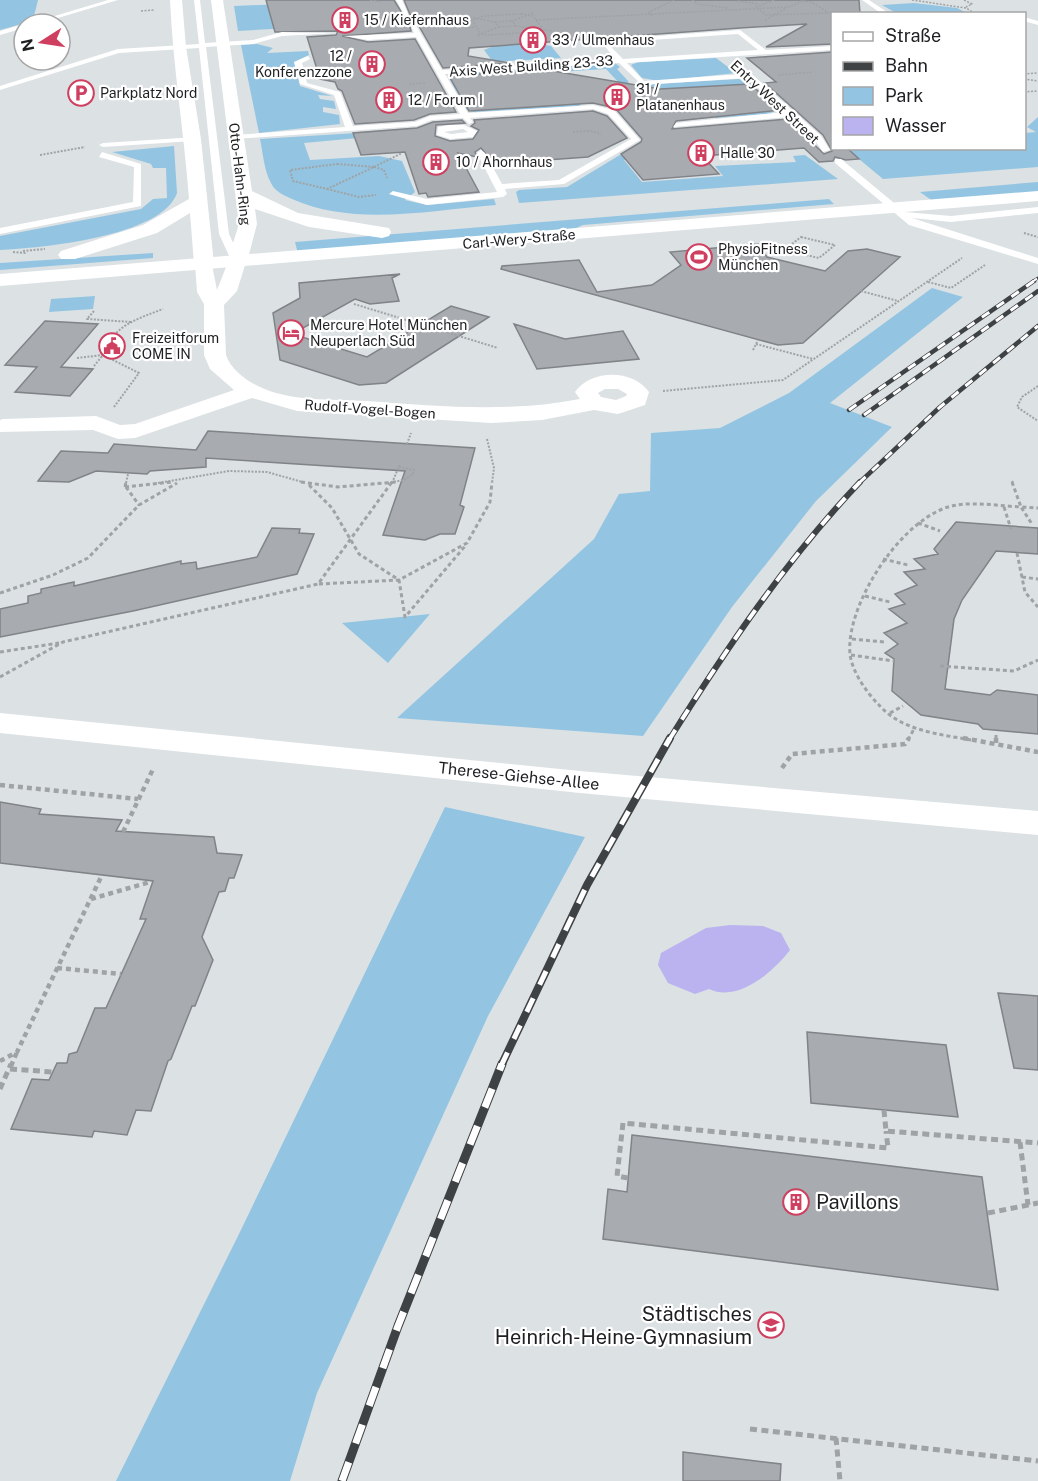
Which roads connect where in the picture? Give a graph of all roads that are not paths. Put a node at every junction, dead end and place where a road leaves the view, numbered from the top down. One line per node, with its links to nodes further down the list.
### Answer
1 (115, 0): 7 (lane)
2 (176, 0): 14 (street)
3 (197, 0): 13 (lane, Otto-Hahn-Ring)
4 (217, 0): 12 (street, Otto-Hahn-Ring)
5 (399, 0): 10 (lane)
6 (865, 0): 8 (lane)
7 (72, 12)
8 (884, 12)
9 (333, 33): 12 (lane)
10 (420, 35): 11 (lane); 20 (lane)
11 (348, 36)
12 (224, 44): 13 (lane); 28 (street, Otto-Hahn-Ring)
13 (202, 45): 14 (lane); 46 (lane, Otto-Hahn-Ring)
14 (179, 46): 22 (lane); 29 (street)
15 (831, 48): 16 (lane, Axis West Building 23-33)
16 (764, 52): 17 (lane, Axis West Building 23-33); 19 (lane)
17 (724, 54): 19 (lane, Axis West Building 23-33); 21 (lane, Entry West Street)
18 (308, 58): 27 (lane)
19 (621, 60): 20 (lane, Axis West Building 23-33); 21 (lane)
20 (441, 72): 24 (lane)
21 (748, 76): 23 (lane, Entry West Street)
22 (0, 88)
23 (791, 114): 25 (lane); 30 (lane, Entry West Street)
24 (466, 116): 26 (lane); 27 (lane); 34 (lane)
25 (676, 125)
26 (464, 127)
27 (350, 129): 28 (lane)
28 (235, 137): 35 (street, Otto-Hahn-Ring)
29 (193, 139): 39 (street); 43 (lane)
30 (826, 150)
31 (481, 153): 34 (lane)
32 (838, 160): 37 (lane)
33 (1038, 180): 37 (street, Carl-Wery-Straße)
34 (499, 187): 36 (lane)
35 (243, 193): 44 (street); 46 (street, Otto-Hahn-Ring)
36 (393, 194)
37 (875, 194): 41 (lane); 44 (street, Carl-Wery-Straße)
38 (1038, 196): 41 (street, Carl-Wery-Straße)
39 (197, 202): 48 (street); 49 (street)
40 (1038, 210): 42 (lane)
41 (899, 211): 42 (lane); 45 (lane); 51 (street, Carl-Wery-Straße)
42 (951, 219): 45 (lane)
43 (0, 231)
44 (382, 232): 46 (street, Carl-Wery-Straße)
45 (948, 236): 50 (lane)
46 (236, 243): 49 (street, Carl-Wery-Straße); 51 (street, Otto-Hahn-Ring)
47 (37, 255): 48 (street, Carl-Wery-Straße)
48 (68, 255): 49 (street, Carl-Wery-Straße)
49 (203, 255): 51 (street, Carl-Wery-Straße); 52 (street, Carl-Wery-Straße); 53 (street, Rudolf-Vogel-Bogen)
50 (1038, 261)
51 (237, 262): 53 (street)
52 (0, 280)
53 (214, 304): 54 (street, Rudolf-Vogel-Bogen)
54 (252, 391): 55 (street, Rudolf-Vogel-Bogen); 56 (street)
55 (638, 392)
56 (3, 426)
57 (0, 723): 58 (street, Therese-Giehse-Allee)
58 (1038, 823)

